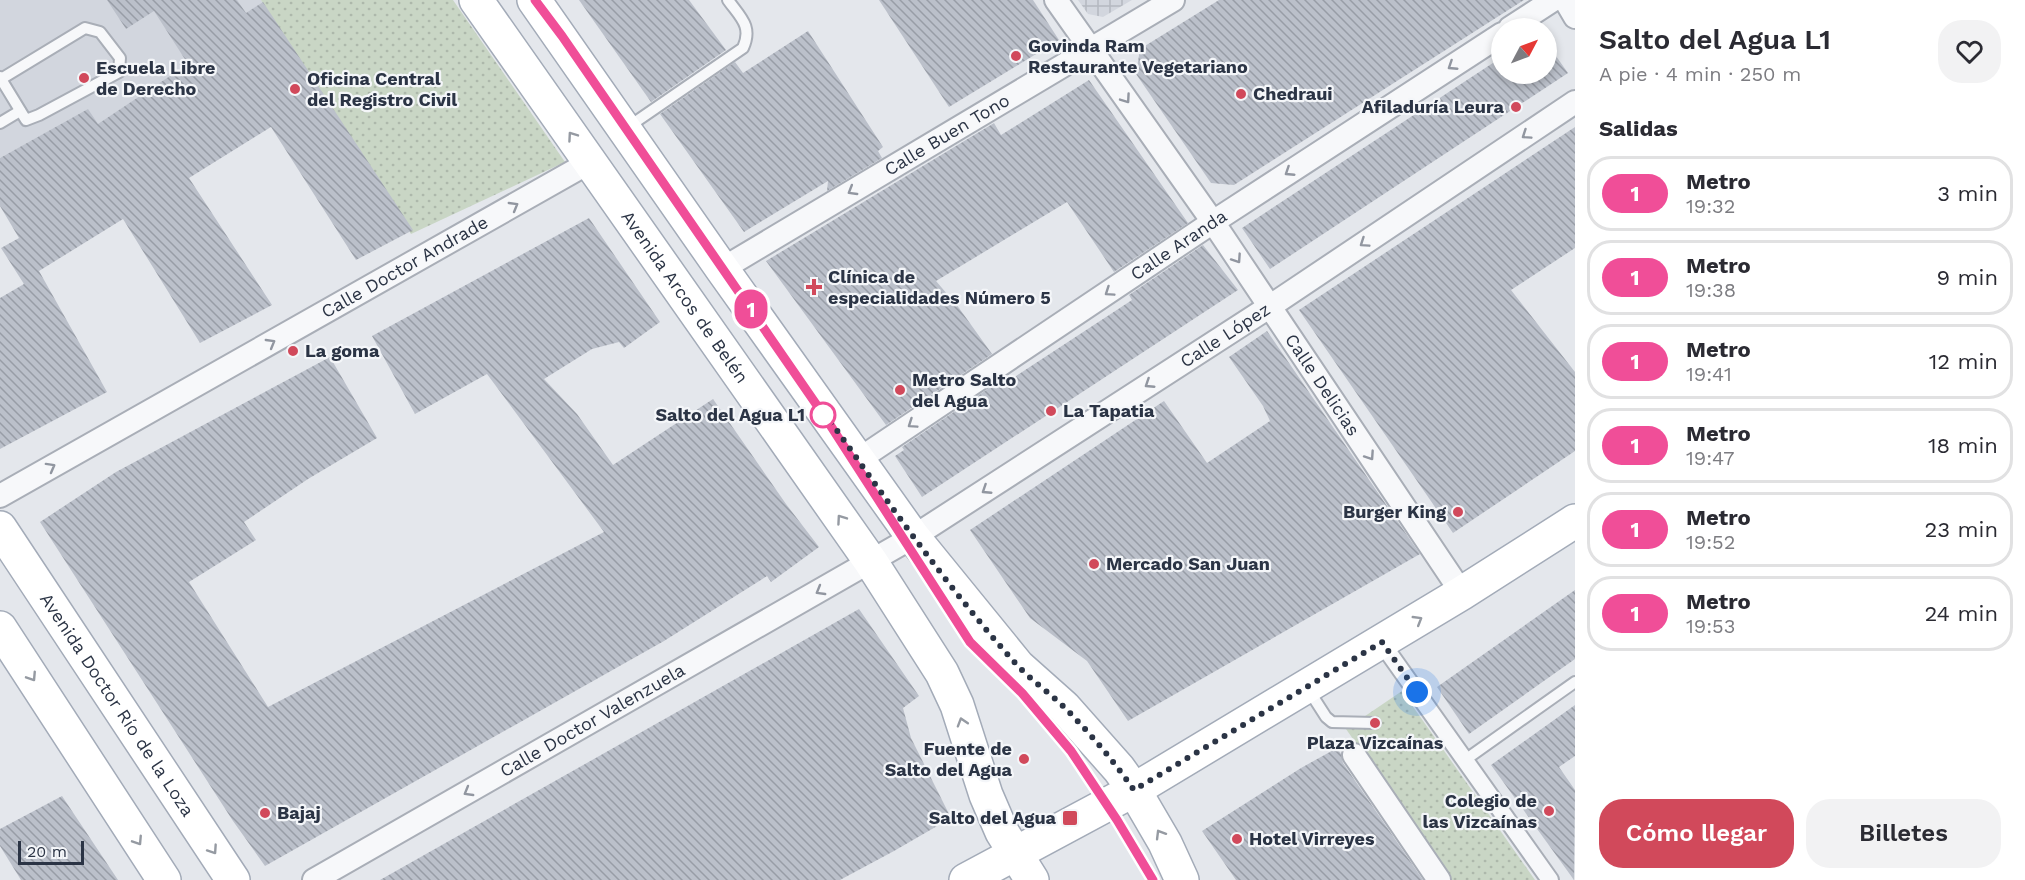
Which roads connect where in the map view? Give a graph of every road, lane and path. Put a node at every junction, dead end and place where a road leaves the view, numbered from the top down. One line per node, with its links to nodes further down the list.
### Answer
1 (476, 0): 17 (main road, Avenida Arcos de Belén, one-way to 1)
2 (534, 0): 16 (main road)
3 (728, 0): 16 (lane)
4 (1056, 0): 11 (street, Calle Delicias)
5 (1173, 0): 11 (street, Calle Buen Tono)
6 (1553, 0): 9 (street)
7 (1565, 0): 8 (street)
8 (1575, 17)
9 (1525, 18)
10 (1491, 41): 18 (street, Calle Aranda, one-way to 18)
11 (1090, 49): 18 (street, Calle Delicias, one-way to 18); 19 (street, Calle Buen Tono, one-way to 19)
12 (0, 79): 14 (lane); 14 (lane)
13 (1575, 102): 20 (street, Calle López, one-way to 20)
14 (20, 111): 15 (lane)
15 (0, 123)
16 (625, 129): 19 (main road)
17 (590, 162): 22 (street, Calle Doctor Andrade, one-way to 17); 26 (main road, Avenida Arcos de Belén, one-way to 17)
18 (1213, 222): 20 (street, Calle Delicias, one-way to 20); 21 (street, Calle Aranda, one-way to 21)
19 (722, 269): 21 (main road)
20 (1269, 307): 25 (street, Calle López, one-way to 25); 27 (street, Calle Delicias, one-way to 27)
21 (858, 460): 25 (main road)
22 (0, 496)
23 (1575, 521): 27 (main road)
24 (0, 528): 38 (main road, Avenida Doctor Río de la Loza, one-way to 38)
25 (913, 537): 26 (street, Calle López); 35 (main road)
26 (871, 562): 36 (main road, Avenida Arcos de Belén, one-way to 26); 39 (street, Calle Doctor Valenzuela, one-way to 39)
27 (1462, 593): 29 (main road, one-way to 27)
28 (0, 628): 37 (main road, one-way to 37)
29 (1382, 642): 31 (main road); 34 (street)
30 (1575, 682): 34 (lane)
31 (1306, 687): 32 (lane); 35 (main road)
32 (1376, 723)
33 (1354, 755): 42 (street)
34 (1465, 760): 43 (street)
35 (1134, 790): 36 (main road); 41 (main road, one-way to 35)
36 (1023, 867): 40 (main road)
37 (164, 880)
38 (233, 880)
39 (314, 880)
40 (966, 880)
41 (1182, 880)
42 (1439, 880)
43 (1550, 880)

